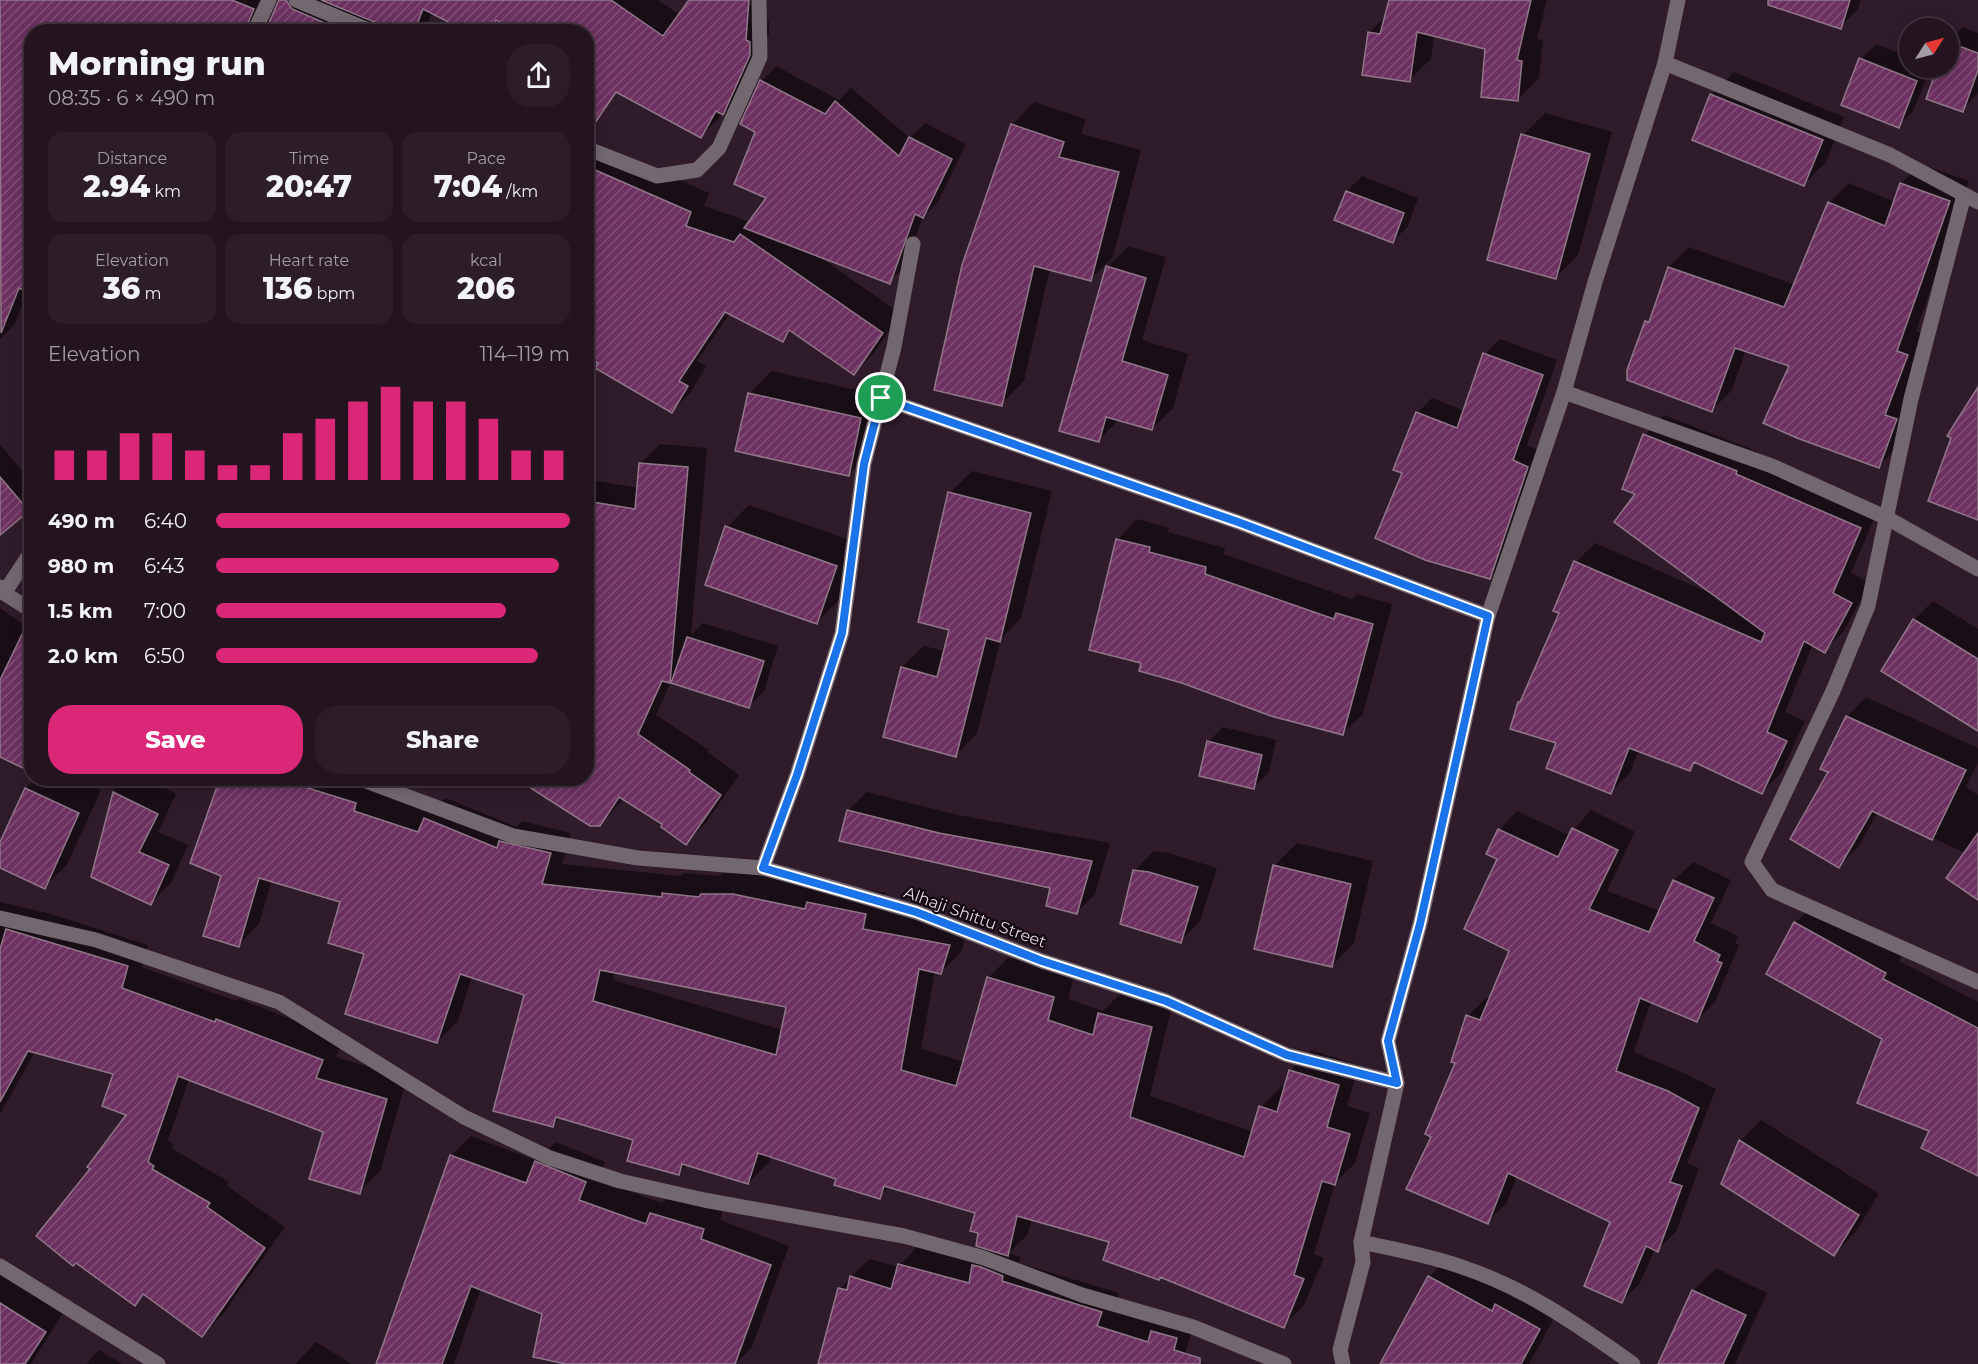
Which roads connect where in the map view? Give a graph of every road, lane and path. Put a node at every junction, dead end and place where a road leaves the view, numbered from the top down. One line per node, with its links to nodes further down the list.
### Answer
1 (269, 0): 5 (street)
2 (296, 0): 6 (street)
3 (759, 0): 8 (street)
4 (1678, 0): 7 (street)
5 (258, 24)
6 (354, 24)
7 (1665, 63): 9 (street); 11 (street)
8 (594, 151)
9 (1971, 198): 13 (street)
10 (913, 244): 12 (street)
11 (1564, 392): 13 (street); 18 (street)
12 (881, 398): 18 (street); 20 (street)
13 (1887, 518): 15 (street); 22 (street)
14 (24, 561): 16 (street)
15 (1978, 569)
16 (2, 590): 17 (street)
17 (24, 605)
18 (1488, 616): 23 (street)
19 (379, 786): 20 (street, Alhaji Shittu Street)
20 (763, 868): 23 (street, Alhaji Shittu Street)
21 (0, 918): 27 (street)
22 (1978, 982)
23 (1397, 1083): 24 (street)
24 (1361, 1242): 28 (street); 29 (street)
25 (0, 1266): 26 (street)
26 (158, 1364)
27 (1284, 1364)
28 (1343, 1364)
29 (1633, 1364)

